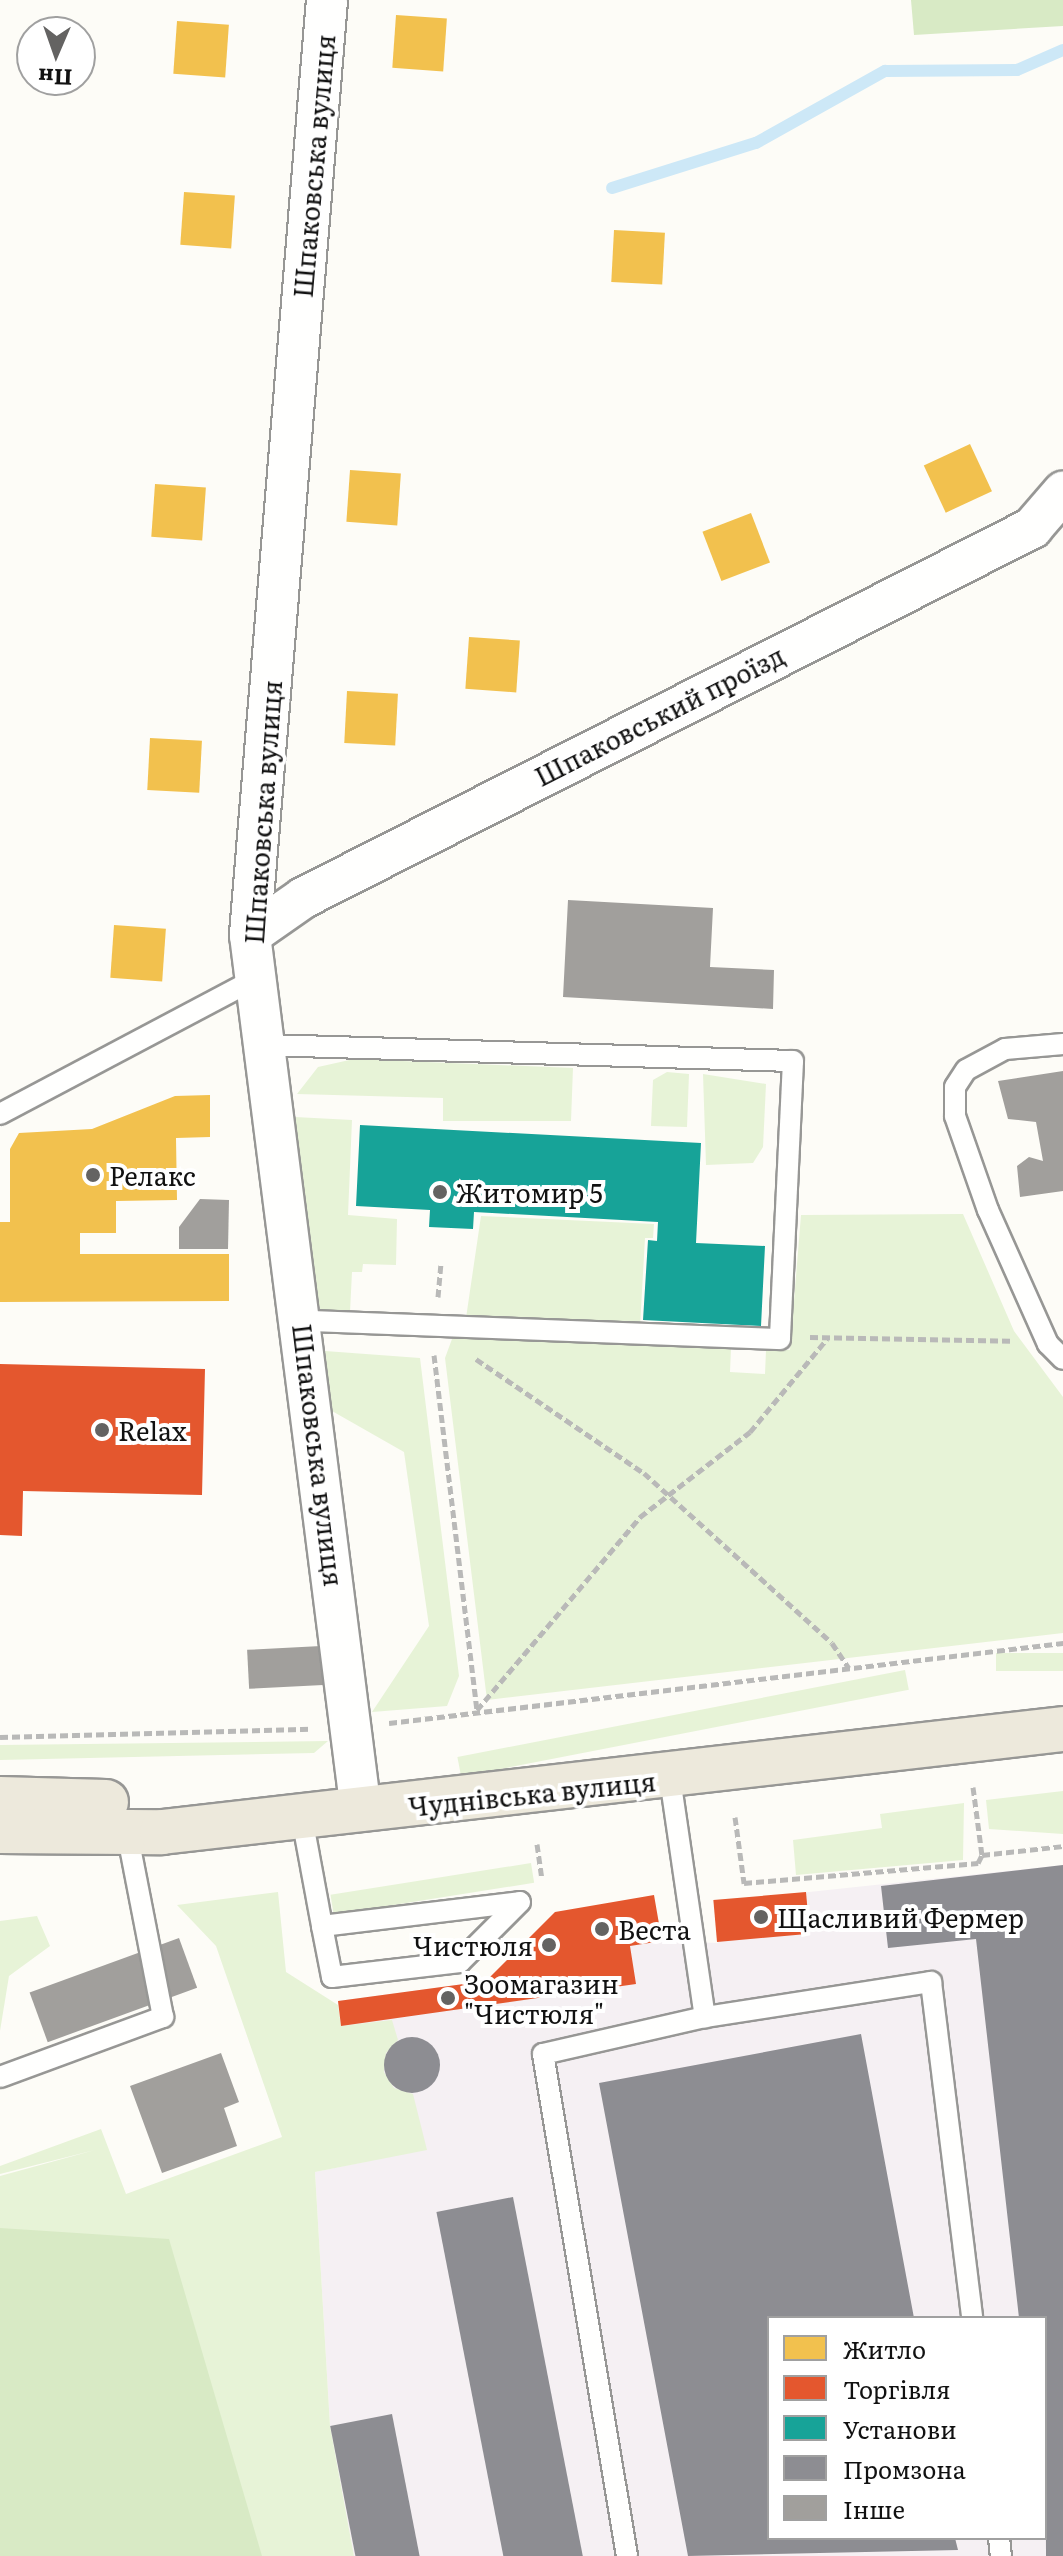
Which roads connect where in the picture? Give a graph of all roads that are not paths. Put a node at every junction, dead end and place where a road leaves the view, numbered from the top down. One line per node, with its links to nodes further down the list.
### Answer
1 (327, 0): 3 (street, Шпаковська вулиця)
2 (1063, 492): 3 (street, Шпаковський проїзд)
3 (250, 935): 4 (street, Шпаковська вулиця)
4 (255, 979): 6 (street, Шпаковська вулиця); 7 (lane)
5 (1063, 1044): 9 (lane)
6 (266, 1045): 8 (street, Шпаковська вулиця); 8 (lane)
7 (0, 1114)
8 (302, 1321): 13 (street, Шпаковська вулиця)
9 (1056, 1351)
10 (1063, 1703): 13 (main road, Чуднівська вулиця)
11 (1063, 1729): 12 (main road, Чуднівська вулиця)
12 (670, 1778): 13 (main road, Чуднівська вулиця); 19 (lane)
13 (359, 1798): 14 (main road, Чуднівська вулиця); 15 (main road, Чуднівська вулиця)
14 (0, 1799)
15 (302, 1818): 17 (main road, Чуднівська вулиця); 18 (lane)
16 (0, 1831): 17 (main road, Чуднівська вулиця)
17 (127, 1832): 20 (lane)
18 (322, 1926): 18 (lane)
19 (705, 2017): 21 (lane); 22 (lane)
20 (0, 2077)
21 (972, 2316)
22 (627, 2556)

